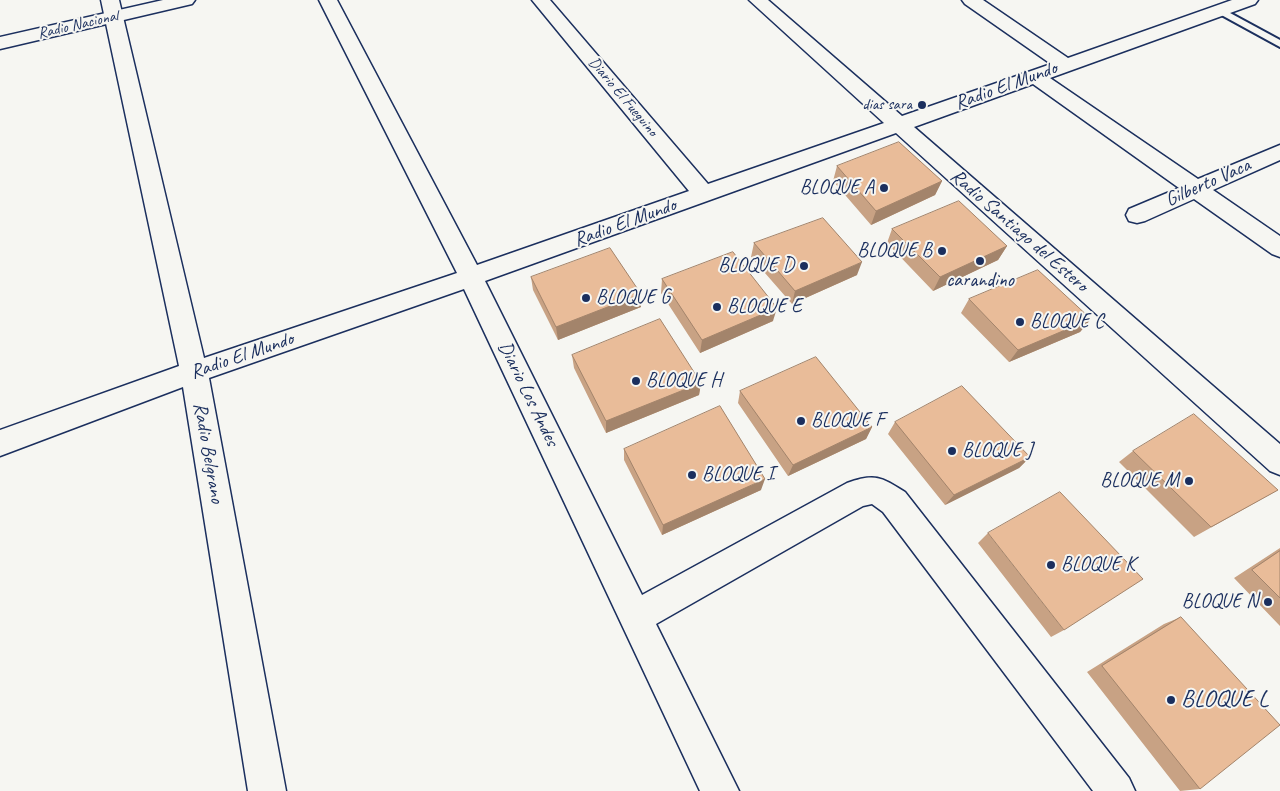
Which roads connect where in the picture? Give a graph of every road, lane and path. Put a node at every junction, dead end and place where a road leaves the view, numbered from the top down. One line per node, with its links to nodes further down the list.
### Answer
1 (186, 0): 7 (street, Radio Nacional)
2 (328, 0): 19 (street, Diario Los Andes)
3 (541, 0): 16 (street, Diario El Fueguino)
4 (758, 0): 13 (street, Radio Santiago del Estero)
5 (971, 0): 11 (street)
6 (1249, 0): 8 (street, Radio El Mundo)
7 (111, 8): 9 (street, Radio Nacional); 20 (street, Radio Belgrano)
8 (1207, 10): 10 (lane); 11 (street, Radio El Mundo)
9 (0, 43)
10 (1280, 44)
11 (1066, 65): 12 (street, Radio El Mundo)
12 (1035, 76): 13 (street, Radio El Mundo); 15 (street)
13 (898, 125): 16 (street, Radio El Mundo); 22 (street, Radio Santiago del Estero)
14 (1280, 152): 15 (street, Gilberto Vaca)
15 (1196, 189): 17 (street, Gilberto Vaca); 18 (street)
16 (704, 194): 19 (street, Radio El Mundo)
17 (1137, 215)
18 (1280, 248)
19 (471, 277): 20 (street, Radio El Mundo); 23 (street, Diario Los Andes)
20 (194, 372): 21 (street, Radio El Mundo); 24 (street, Radio Belgrano)
21 (0, 443)
22 (1280, 462)
23 (636, 617): 25 (street, Diario Los Andes); 26 (street)
24 (266, 791)
25 (720, 791)
26 (1116, 791)

